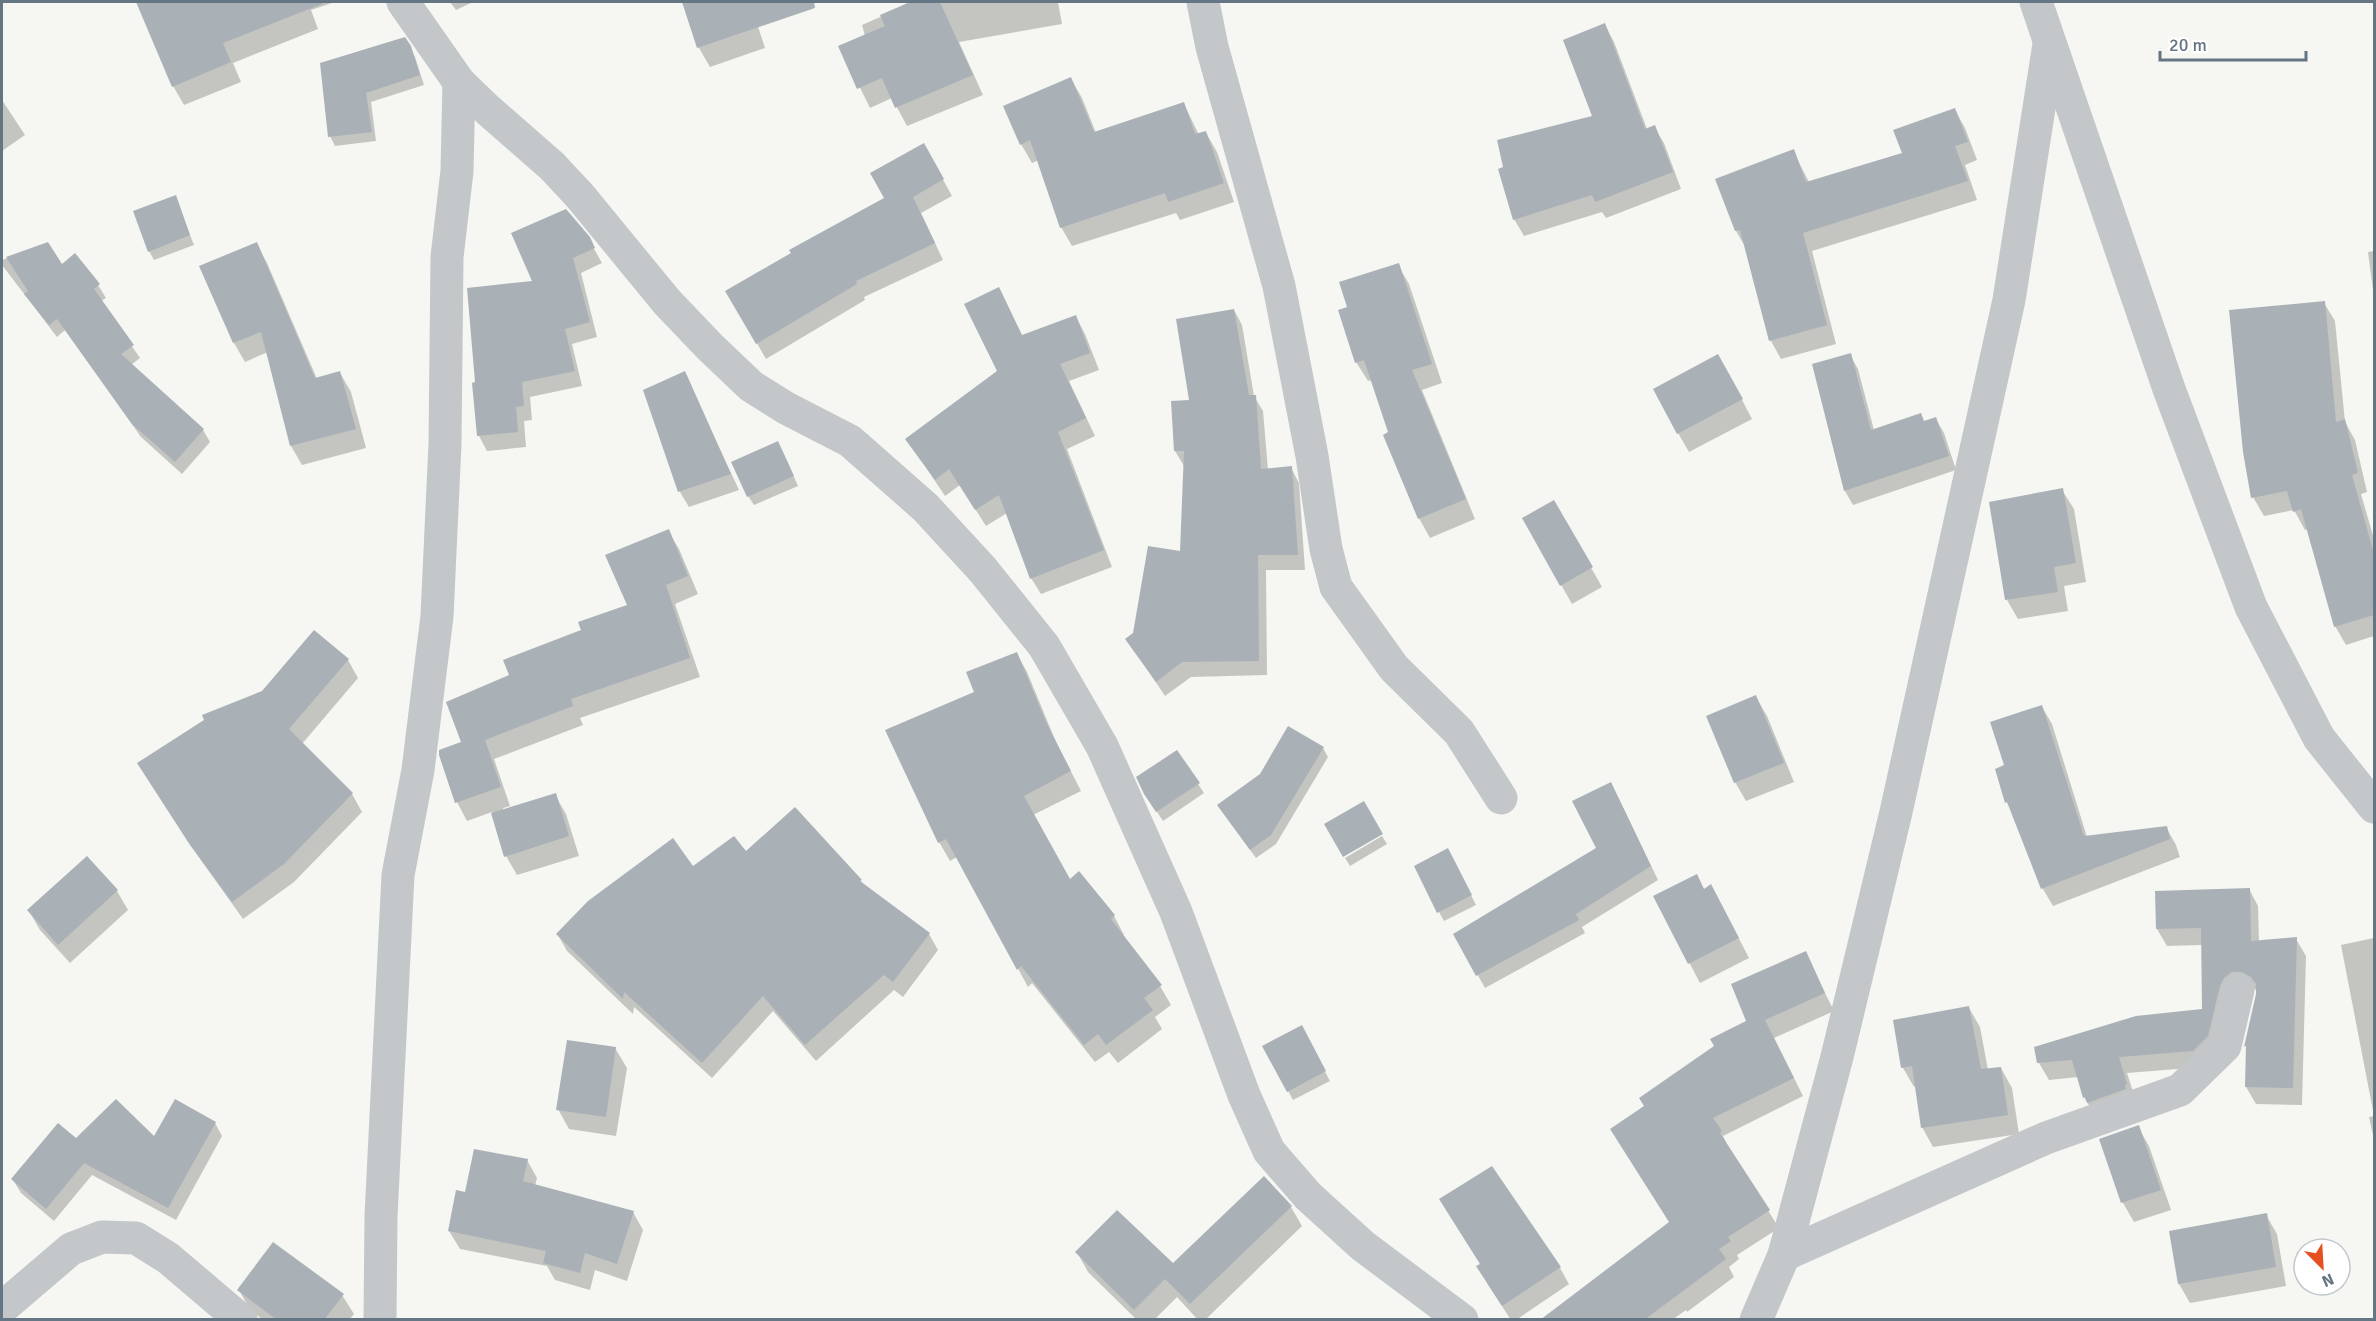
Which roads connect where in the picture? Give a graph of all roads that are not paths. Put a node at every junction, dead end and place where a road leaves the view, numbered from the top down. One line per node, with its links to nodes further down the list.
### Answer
1 (403, 2): 5 (street)
2 (1203, 2): 6 (street)
3 (2036, 2): 4 (street)
4 (2049, 44): 7 (street); 9 (street)
5 (459, 82): 12 (street); 13 (street)
6 (1501, 798)
7 (2374, 807)
8 (2238, 990): 9 (street)
9 (1784, 1255): 14 (street)
10 (2, 1308): 11 (street)
11 (241, 1320)
12 (380, 1320)
13 (1462, 1320)
14 (1756, 1320)

